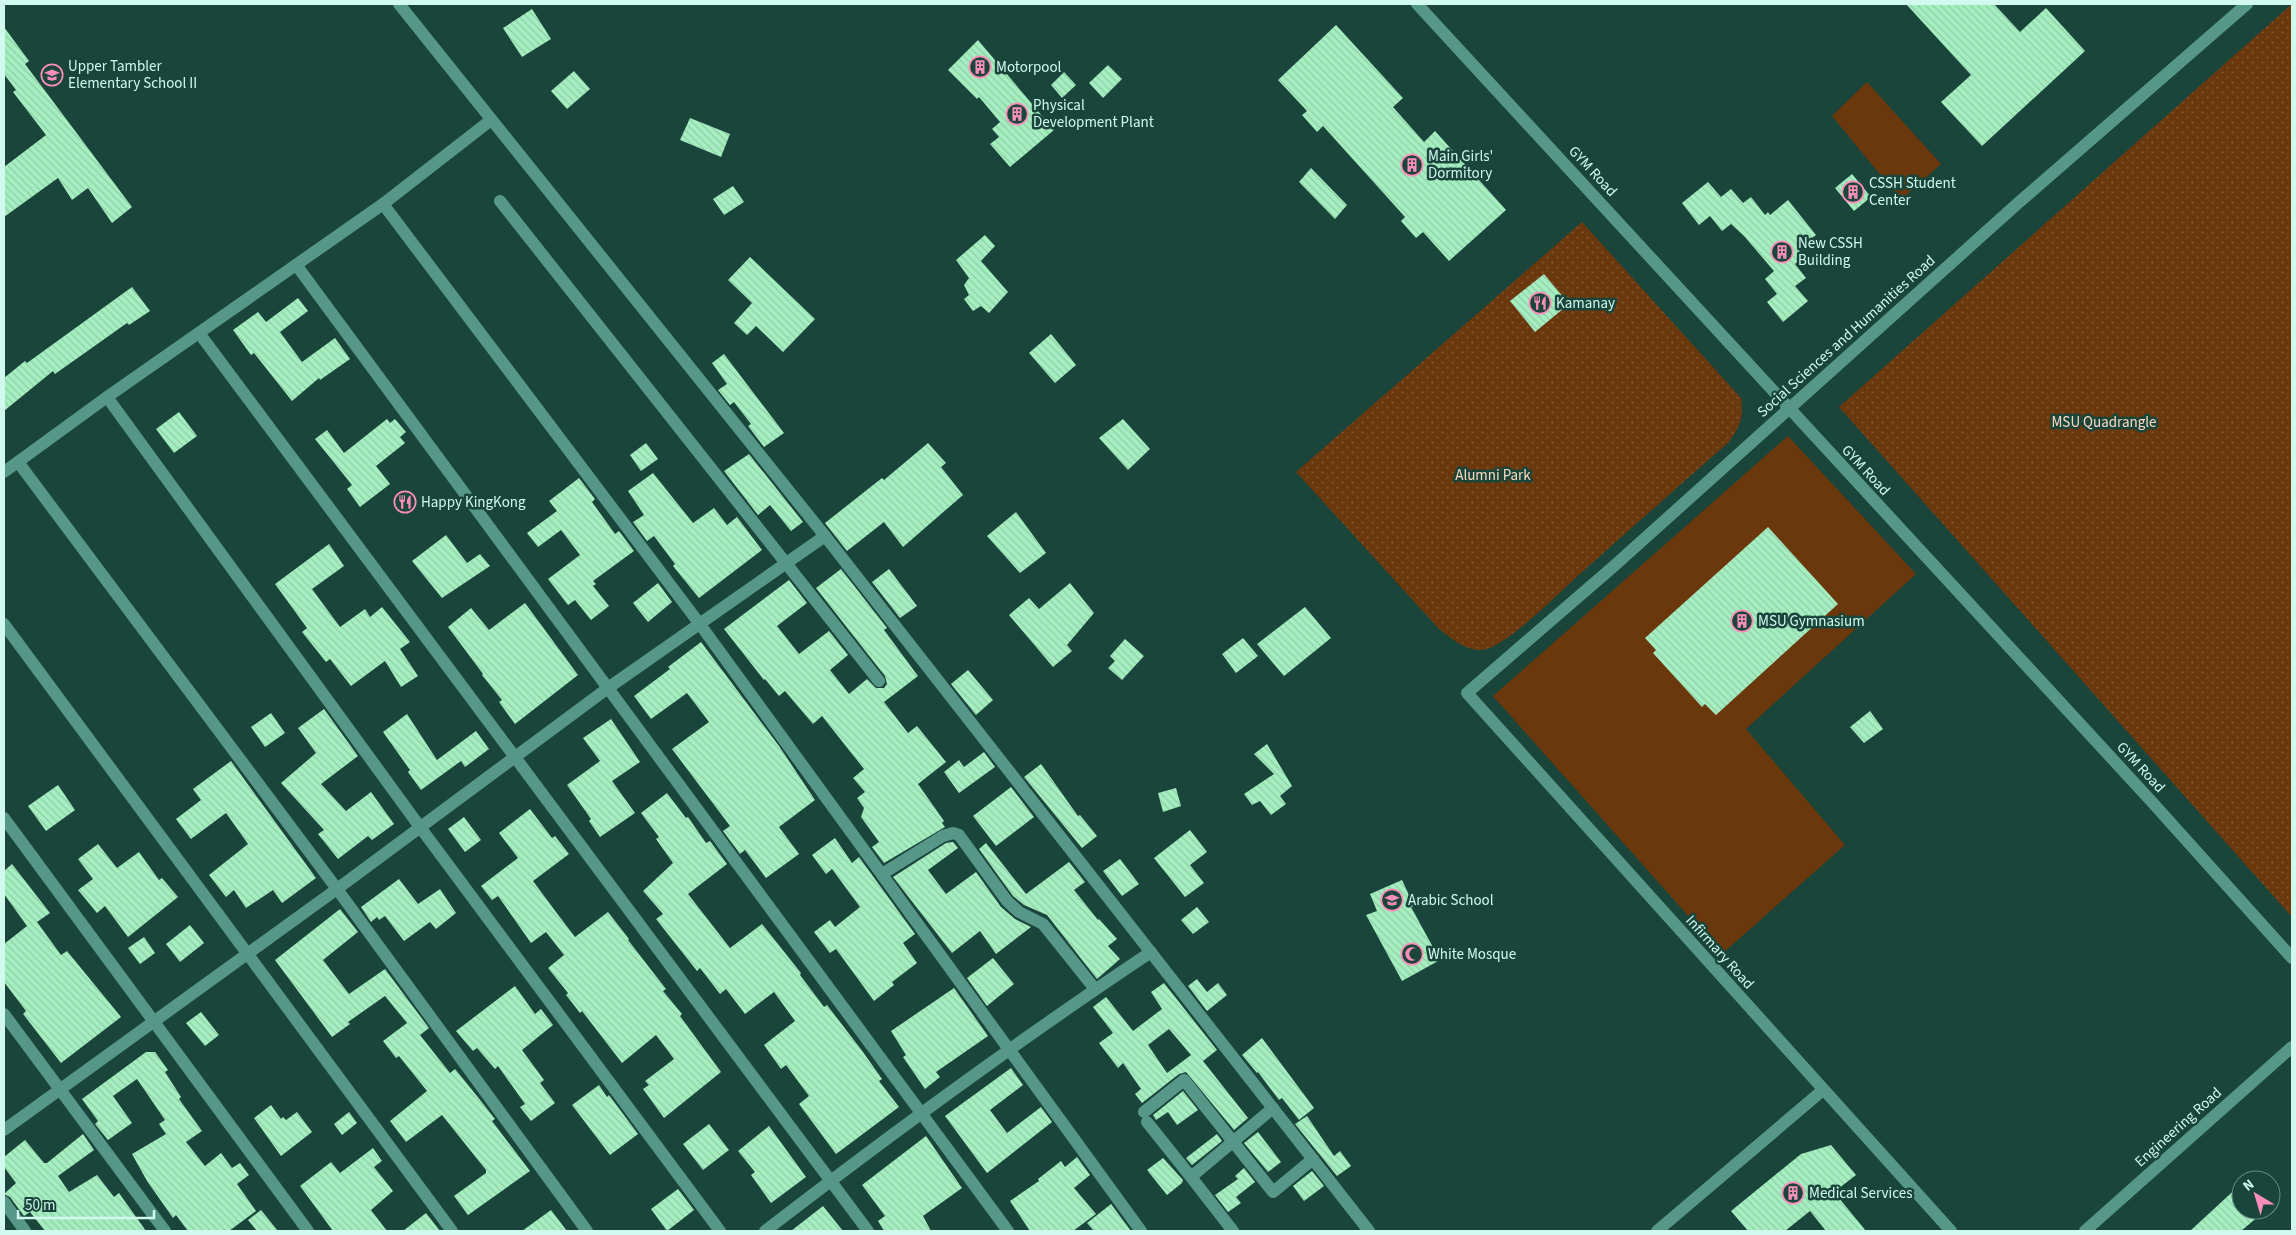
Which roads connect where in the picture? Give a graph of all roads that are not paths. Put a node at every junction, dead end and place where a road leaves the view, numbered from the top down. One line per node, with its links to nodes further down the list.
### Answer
1 (399, 4): 4 (street)
2 (1417, 4): 10 (street, GYM Road)
3 (2247, 4): 10 (street, Social Sciences and Humanities Road)
4 (491, 120): 6 (street); 13 (street)
5 (500, 201): 14 (street)
6 (383, 204): 7 (street); 15 (street)
7 (297, 266): 8 (street); 18 (street)
8 (200, 334): 9 (street); 20 (street)
9 (106, 397): 11 (street); 22 (street)
10 (1788, 409): 19 (street, Social Sciences and Humanities Road); 27 (street, GYM Road)
11 (18, 462): 12 (street); 24 (street)
12 (4, 472)
13 (825, 536): 14 (street); 25 (street)
14 (786, 565): 15 (street); 17 (street)
15 (699, 623): 18 (street); 23 (street)
16 (4, 624): 26 (street)
17 (879, 681)
18 (608, 688): 20 (street); 36 (street)
19 (1467, 693): 34 (street, Infirmary Road)
20 (514, 757): 22 (street); 41 (street)
21 (4, 818): 30 (street)
22 (420, 827): 24 (street); 48 (street)
23 (882, 874): 28 (street); 32 (street)
24 (337, 889): 26 (street); 47 (street)
25 (1151, 952): 28 (street); 35 (street)
26 (247, 954): 30 (street); 46 (street)
27 (2292, 958)
28 (1095, 989): 32 (street)
29 (4, 1014): 33 (street)
30 (154, 1020): 33 (street); 45 (street)
31 (2292, 1047): 57 (street, Engineering Road)
32 (1010, 1049): 36 (street); 52 (street)
33 (60, 1090): 37 (street); 44 (street)
34 (1823, 1090): 55 (street); 56 (street, Infirmary Road)
35 (1273, 1108): 38 (street); 39 (street)
36 (922, 1113): 41 (street); 51 (street)
37 (4, 1130)
38 (1233, 1141): 39 (street); 40 (street); 40 (street)
39 (1313, 1159): 54 (street)
40 (1191, 1177): 53 (street)
41 (831, 1181): 49 (street); 50 (street)
42 (4, 1202): 43 (street)
43 (25, 1231)
44 (164, 1231)
45 (308, 1231)
46 (452, 1231)
47 (587, 1231)
48 (720, 1231)
49 (766, 1231)
50 (868, 1231)
51 (1008, 1231)
52 (1141, 1231)
53 (1233, 1231)
54 (1369, 1231)
55 (1657, 1231)
56 (1951, 1231)
57 (2084, 1231)

